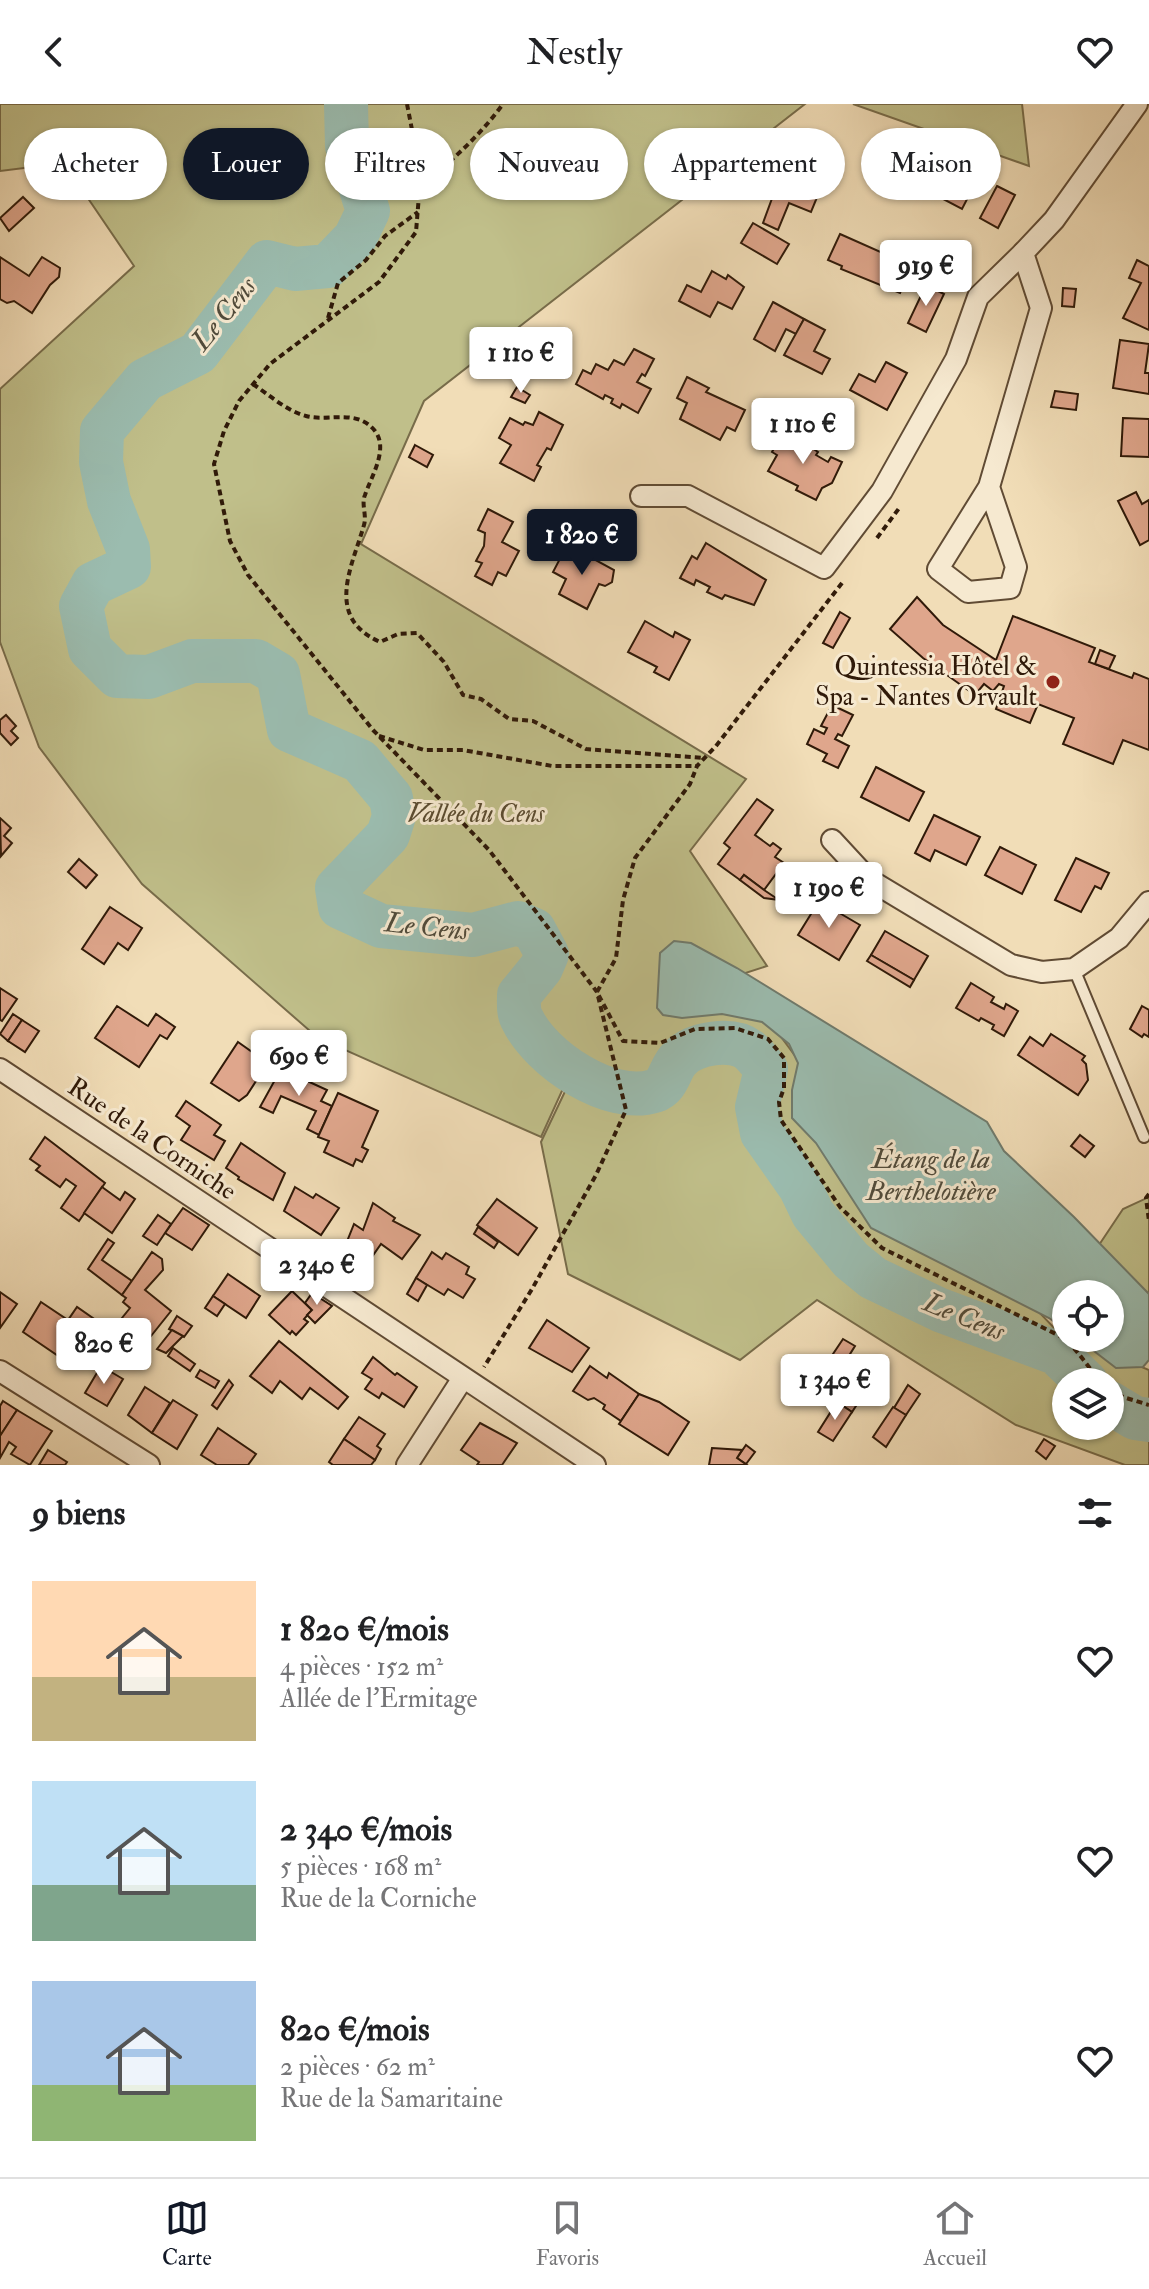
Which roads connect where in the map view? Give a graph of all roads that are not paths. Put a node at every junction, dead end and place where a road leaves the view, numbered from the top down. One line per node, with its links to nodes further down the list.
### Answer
1 (1137, 104): 2 (street)
2 (1023, 253): 3 (street); 4 (street)
3 (989, 487): 3 (street)
4 (641, 496)
5 (832, 840): 7 (street)
6 (1149, 902): 7 (street)
7 (1074, 969): 9 (lane)
8 (0, 1069): 11 (street, Rue de la Corniche)
9 (1144, 1137)
10 (0, 1371): 12 (street)
11 (463, 1378): 13 (street); 14 (street, Rue de la Corniche)
12 (149, 1465)
13 (407, 1465)
14 (595, 1465)

